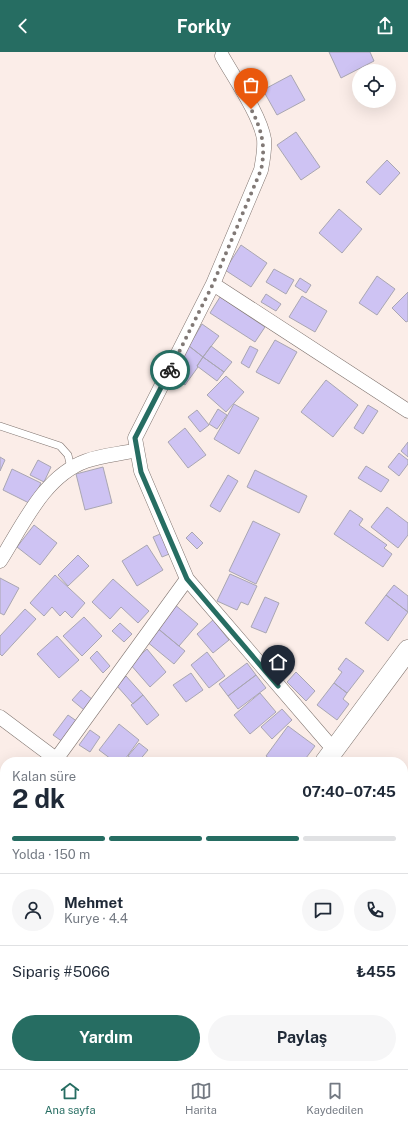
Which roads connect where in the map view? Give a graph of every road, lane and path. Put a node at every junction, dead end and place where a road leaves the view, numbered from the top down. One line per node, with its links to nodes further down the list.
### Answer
1 (224, 54): 2 (street)
2 (213, 284): 3 (street); 5 (street)
3 (408, 410)
4 (0, 426): 6 (lane)
5 (137, 450): 6 (street); 8 (street)
6 (71, 468): 7 (street)
7 (0, 561)
8 (187, 579): 12 (street); 14 (street)
9 (408, 650): 10 (street)
10 (402, 668): 12 (street)
11 (0, 717): 13 (street)
12 (330, 756)
13 (54, 757)
14 (60, 757)

